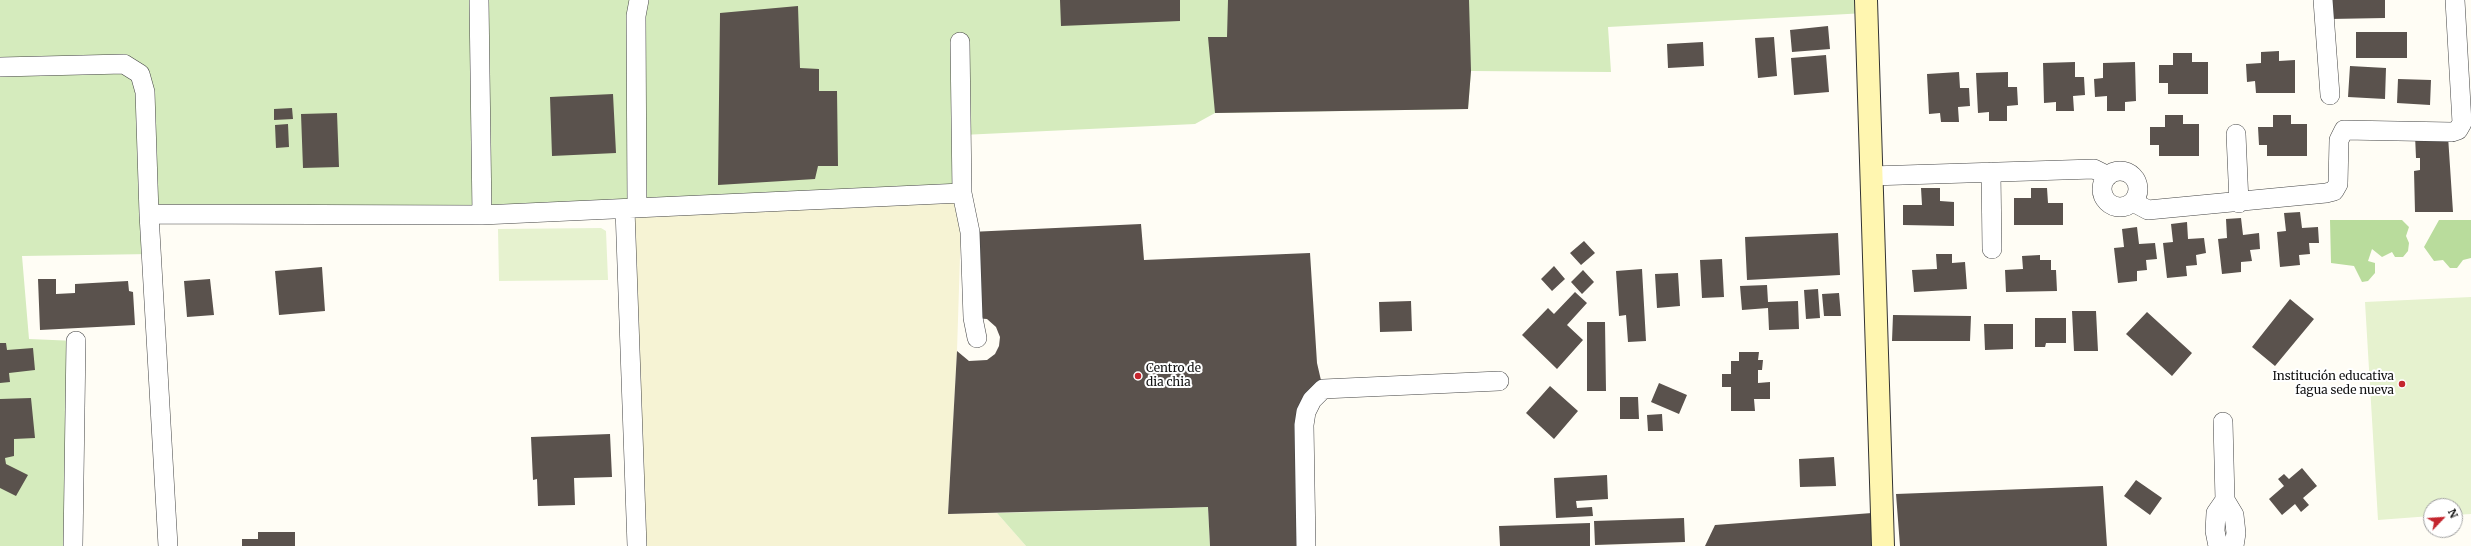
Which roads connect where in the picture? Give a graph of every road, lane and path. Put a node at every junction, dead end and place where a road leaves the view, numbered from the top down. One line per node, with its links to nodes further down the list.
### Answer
1 (479, 0): 16 (street)
2 (639, 0): 14 (street)
3 (1866, 0): 11 (street)
4 (2324, 0): 8 (street)
5 (2461, 5): 13 (street)
6 (960, 42): 12 (street)
7 (0, 67): 15 (street)
8 (2330, 95)
9 (2236, 134): 13 (street)
10 (1991, 172): 11 (street); 13 (street); 17 (street)
11 (1871, 176): 27 (street)
12 (962, 193): 14 (street); 18 (street)
13 (2239, 203)
14 (631, 209): 16 (street); 25 (street)
15 (149, 214): 16 (street); 24 (street)
16 (482, 215)
17 (1992, 249)
18 (977, 338)
19 (76, 341): 23 (street)
20 (1499, 380): 26 (street)
21 (2223, 422): 22 (street)
22 (2225, 500): 28 (street); 29 (street)
23 (73, 546)
24 (168, 546)
25 (636, 546)
26 (1306, 546)
27 (1883, 546)
28 (2218, 546)
29 (2234, 546)

